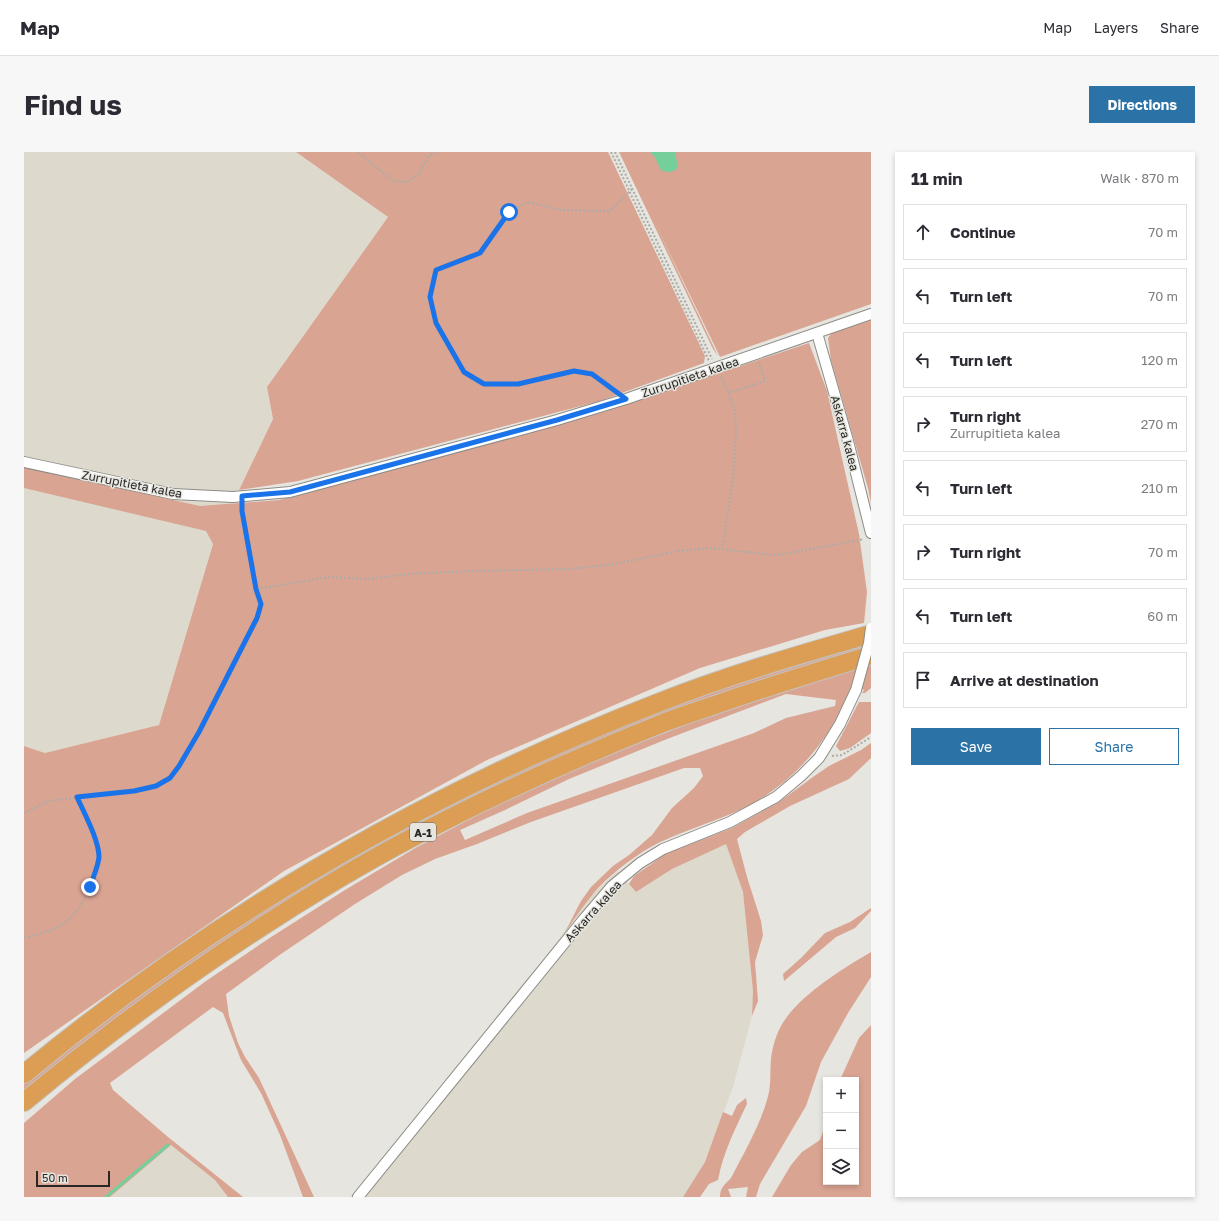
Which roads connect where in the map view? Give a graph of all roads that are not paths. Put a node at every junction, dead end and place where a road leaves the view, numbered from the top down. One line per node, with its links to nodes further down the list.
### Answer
1 (871, 314): 2 (street, Zurrupitieta kalea)
2 (817, 333): 3 (street, Zurrupitieta kalea); 4 (street, Askarra kalea)
3 (24, 462)
4 (871, 533)
5 (871, 628): 10 (street, Askarra kalea, bridge)
6 (871, 634): 8 (highway, A-1)
7 (871, 655): 9 (highway, A-1)
8 (24, 1074)
9 (24, 1102)
10 (358, 1197)

